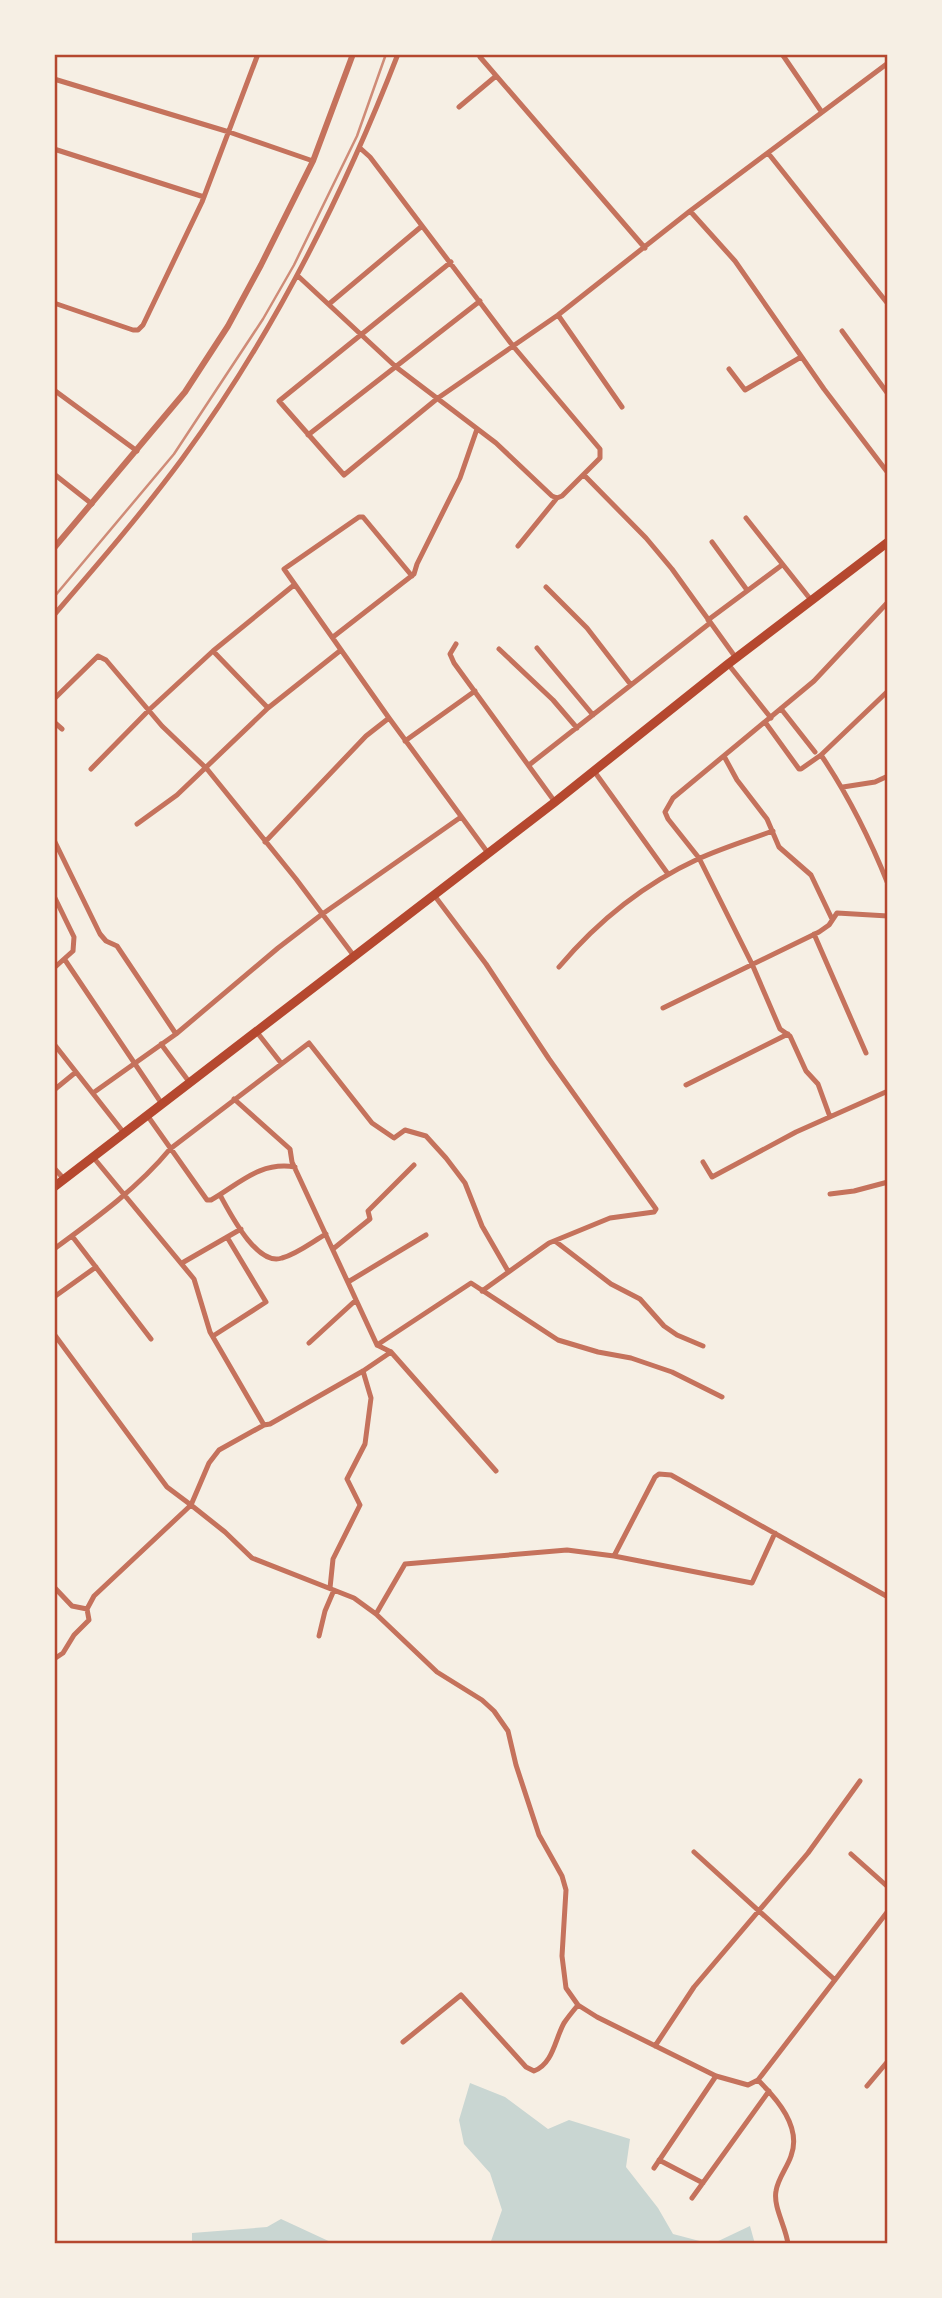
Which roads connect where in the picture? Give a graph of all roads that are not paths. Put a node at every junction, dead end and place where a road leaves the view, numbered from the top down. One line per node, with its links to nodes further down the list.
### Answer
1 (258, 54): 11 (street)
2 (353, 54): 15 (street)
3 (398, 54): 12 (street)
4 (782, 54): 10 (street)
5 (480, 57): 7 (street)
6 (888, 63): 10 (street)
7 (496, 76): 9 (street); 19 (street)
8 (54, 79): 11 (street)
9 (460, 107)
10 (821, 111): 14 (street)
11 (229, 132): 15 (street); 16 (street)
12 (360, 148): 18 (street); 21 (street)
13 (54, 149): 16 (street)
14 (768, 153): 17 (street); 25 (street)
15 (313, 161): 40 (street)
16 (204, 197): 23 (street)
17 (690, 211): 19 (street); 30 (street)
18 (422, 226): 20 (street); 24 (street)
19 (645, 248): 26 (street)
20 (451, 262): 22 (street); 28 (street)
21 (298, 276): 24 (street); 58 (street)
22 (480, 301): 29 (street); 31 (street)
23 (54, 303)
24 (328, 304): 28 (street)
25 (888, 304)
26 (558, 315): 29 (street); 37 (street)
27 (842, 331): 33 (street)
28 (361, 335): 31 (street); 39 (street)
29 (513, 346): 36 (street); 43 (street)
30 (801, 356): 32 (street); 41 (street)
31 (396, 367): 36 (street); 39 (street)
32 (729, 369)
33 (885, 384): 35 (street)
34 (54, 390): 40 (street)
35 (888, 394)
36 (438, 398): 38 (street); 39 (street)
37 (622, 407)
38 (477, 429): 44 (street); 52 (street)
39 (308, 435)
40 (137, 451): 45 (street)
41 (888, 473)
42 (54, 474): 45 (street)
43 (584, 475): 44 (street); 59 (street)
44 (557, 498): 49 (street)
45 (92, 504): 50 (street)
46 (746, 518): 51 (street)
47 (712, 542): 55 (street)
48 (888, 542): 56 (highway)
49 (518, 546)
50 (54, 548)
51 (782, 565): 55 (street); 56 (street)
52 (412, 576): 53 (street); 60 (street)
53 (294, 585): 60 (street); 65 (street)
54 (546, 587): 67 (street)
55 (747, 590): 59 (street)
56 (811, 600): 66 (highway)
57 (888, 603): 73 (street)
58 (54, 615)
59 (709, 622): 66 (street); 67 (street)
60 (334, 637): 64 (street)
61 (456, 644): 68 (street)
62 (537, 648): 74 (street)
63 (499, 649): 78 (street)
64 (341, 650): 71 (street); 75 (street)
65 (213, 651): 71 (street); 72 (street)
66 (732, 661): 76 (street); 86 (highway)
67 (631, 685): 74 (street)
68 (475, 691): 80 (street); 83 (street)
69 (888, 691): 81 (street)
70 (54, 699): 72 (street)
71 (268, 708): 85 (street)
72 (149, 710): 84 (street); 85 (street)
73 (782, 710): 76 (street); 81 (street)
74 (593, 715): 78 (street)
75 (389, 718): 80 (street); 94 (street)
76 (768, 720): 81 (street); 82 (street)
77 (54, 722): 79 (street)
78 (577, 728): 83 (street)
79 (61, 729)
80 (405, 741): 90 (street)
81 (818, 754): 88 (street)
82 (725, 758): 92 (street); 96 (street)
83 (529, 765): 89 (street)
84 (91, 769)
85 (207, 769): 91 (street); 94 (street)
86 (594, 771): 89 (highway); 97 (street)
87 (888, 776): 88 (street)
88 (843, 787): 98 (street)
89 (555, 802): 95 (highway)
90 (461, 817): 95 (street); 101 (street)
91 (137, 824)
92 (773, 831): 96 (street); 103 (street)
93 (54, 840): 112 (street)
94 (265, 842): 101 (street)
95 (488, 853): 99 (highway)
96 (699, 858): 97 (street); 107 (street)
97 (668, 874): 108 (street)
98 (888, 884)
99 (434, 895): 105 (highway); 147 (street)
100 (54, 896): 106 (street)
101 (321, 915): 105 (street); 112 (street)
102 (888, 916): 103 (street)
103 (832, 919): 104 (street)
104 (814, 934): 107 (street); 116 (street)
105 (354, 956): 111 (highway)
106 (65, 960): 109 (street); 117 (street)
107 (752, 964): 110 (street); 113 (street)
108 (559, 967)
109 (54, 968)
110 (663, 1008)
111 (256, 1031): 118 (street); 120 (highway)
112 (176, 1034): 115 (street)
113 (788, 1034): 121 (street); 128 (street)
114 (54, 1044): 119 (street)
115 (161, 1044): 117 (street); 120 (street)
116 (866, 1053)
117 (134, 1063): 124 (street); 126 (street)
118 (281, 1063): 125 (street); 154 (street)
119 (76, 1072): 122 (street); 124 (street)
120 (190, 1083): 126 (highway)
121 (686, 1085)
122 (54, 1090)
123 (888, 1091): 128 (street)
124 (93, 1094): 129 (street)
125 (234, 1099): 130 (street); 134 (street)
126 (162, 1104): 127 (highway)
127 (147, 1115): 129 (highway); 130 (street)
128 (830, 1117): 132 (street)
129 (124, 1133): 131 (highway)
130 (170, 1149): 139 (street); 141 (street)
131 (93, 1157): 136 (highway); 139 (street)
132 (704, 1162)
133 (414, 1165): 150 (street)
134 (295, 1167): 141 (street); 143 (street)
135 (54, 1168): 136 (street)
136 (64, 1180): 138 (highway)
137 (888, 1182): 140 (street)
138 (54, 1187)
139 (124, 1194): 144 (street); 152 (street)
140 (830, 1194)
141 (220, 1195): 142 (street)
142 (241, 1229): 146 (street); 148 (street)
143 (326, 1234): 148 (street); 150 (street)
144 (72, 1236): 149 (street); 153 (street)
145 (426, 1236): 155 (street)
146 (227, 1237): 151 (street); 152 (street)
147 (555, 1241): 154 (street); 164 (street)
148 (253, 1246): 151 (street)
149 (54, 1249)
150 (333, 1249): 155 (street)
151 (238, 1255): 160 (street)
152 (182, 1263): 160 (street)
153 (96, 1267): 157 (street); 161 (street)
154 (508, 1271): 156 (street)
155 (348, 1282): 158 (street)
156 (482, 1291): 163 (street); 167 (street)
157 (54, 1297)
158 (356, 1300): 162 (street); 163 (street)
159 (54, 1334): 170 (street)
160 (213, 1336): 168 (street)
161 (151, 1339)
162 (309, 1343)
163 (377, 1345): 165 (street)
164 (702, 1346)
165 (391, 1352): 166 (street); 169 (street)
166 (363, 1371): 168 (street); 174 (street)
167 (722, 1397)
168 (264, 1425): 170 (street)
169 (496, 1471)
170 (191, 1505): 174 (street); 176 (street)
171 (775, 1533): 172 (street); 172 (street); 175 (street)
172 (614, 1556): 177 (street)
173 (54, 1587): 176 (street)
174 (332, 1589): 177 (street); 178 (street)
175 (888, 1597)
176 (88, 1608): 179 (street)
177 (376, 1614): 187 (street)
178 (318, 1636)
179 (54, 1659)
180 (860, 1781): 184 (street)
181 (694, 1852): 184 (street)
182 (851, 1854): 183 (street)
183 (888, 1887)
184 (761, 1911): 186 (street); 189 (street)
185 (888, 1912): 186 (street)
186 (835, 1980): 192 (street)
187 (578, 2005): 188 (street); 189 (street)
188 (404, 2042)
189 (654, 2046): 191 (street)
190 (888, 2061): 193 (street)
191 (716, 2076): 192 (street); 195 (street)
192 (758, 2080): 194 (street)
193 (867, 2086)
194 (769, 2091): 197 (street); 199 (street)
195 (659, 2160): 196 (street); 197 (street)
196 (654, 2168)
197 (703, 2183): 198 (street)
198 (692, 2198)
199 (788, 2244)

